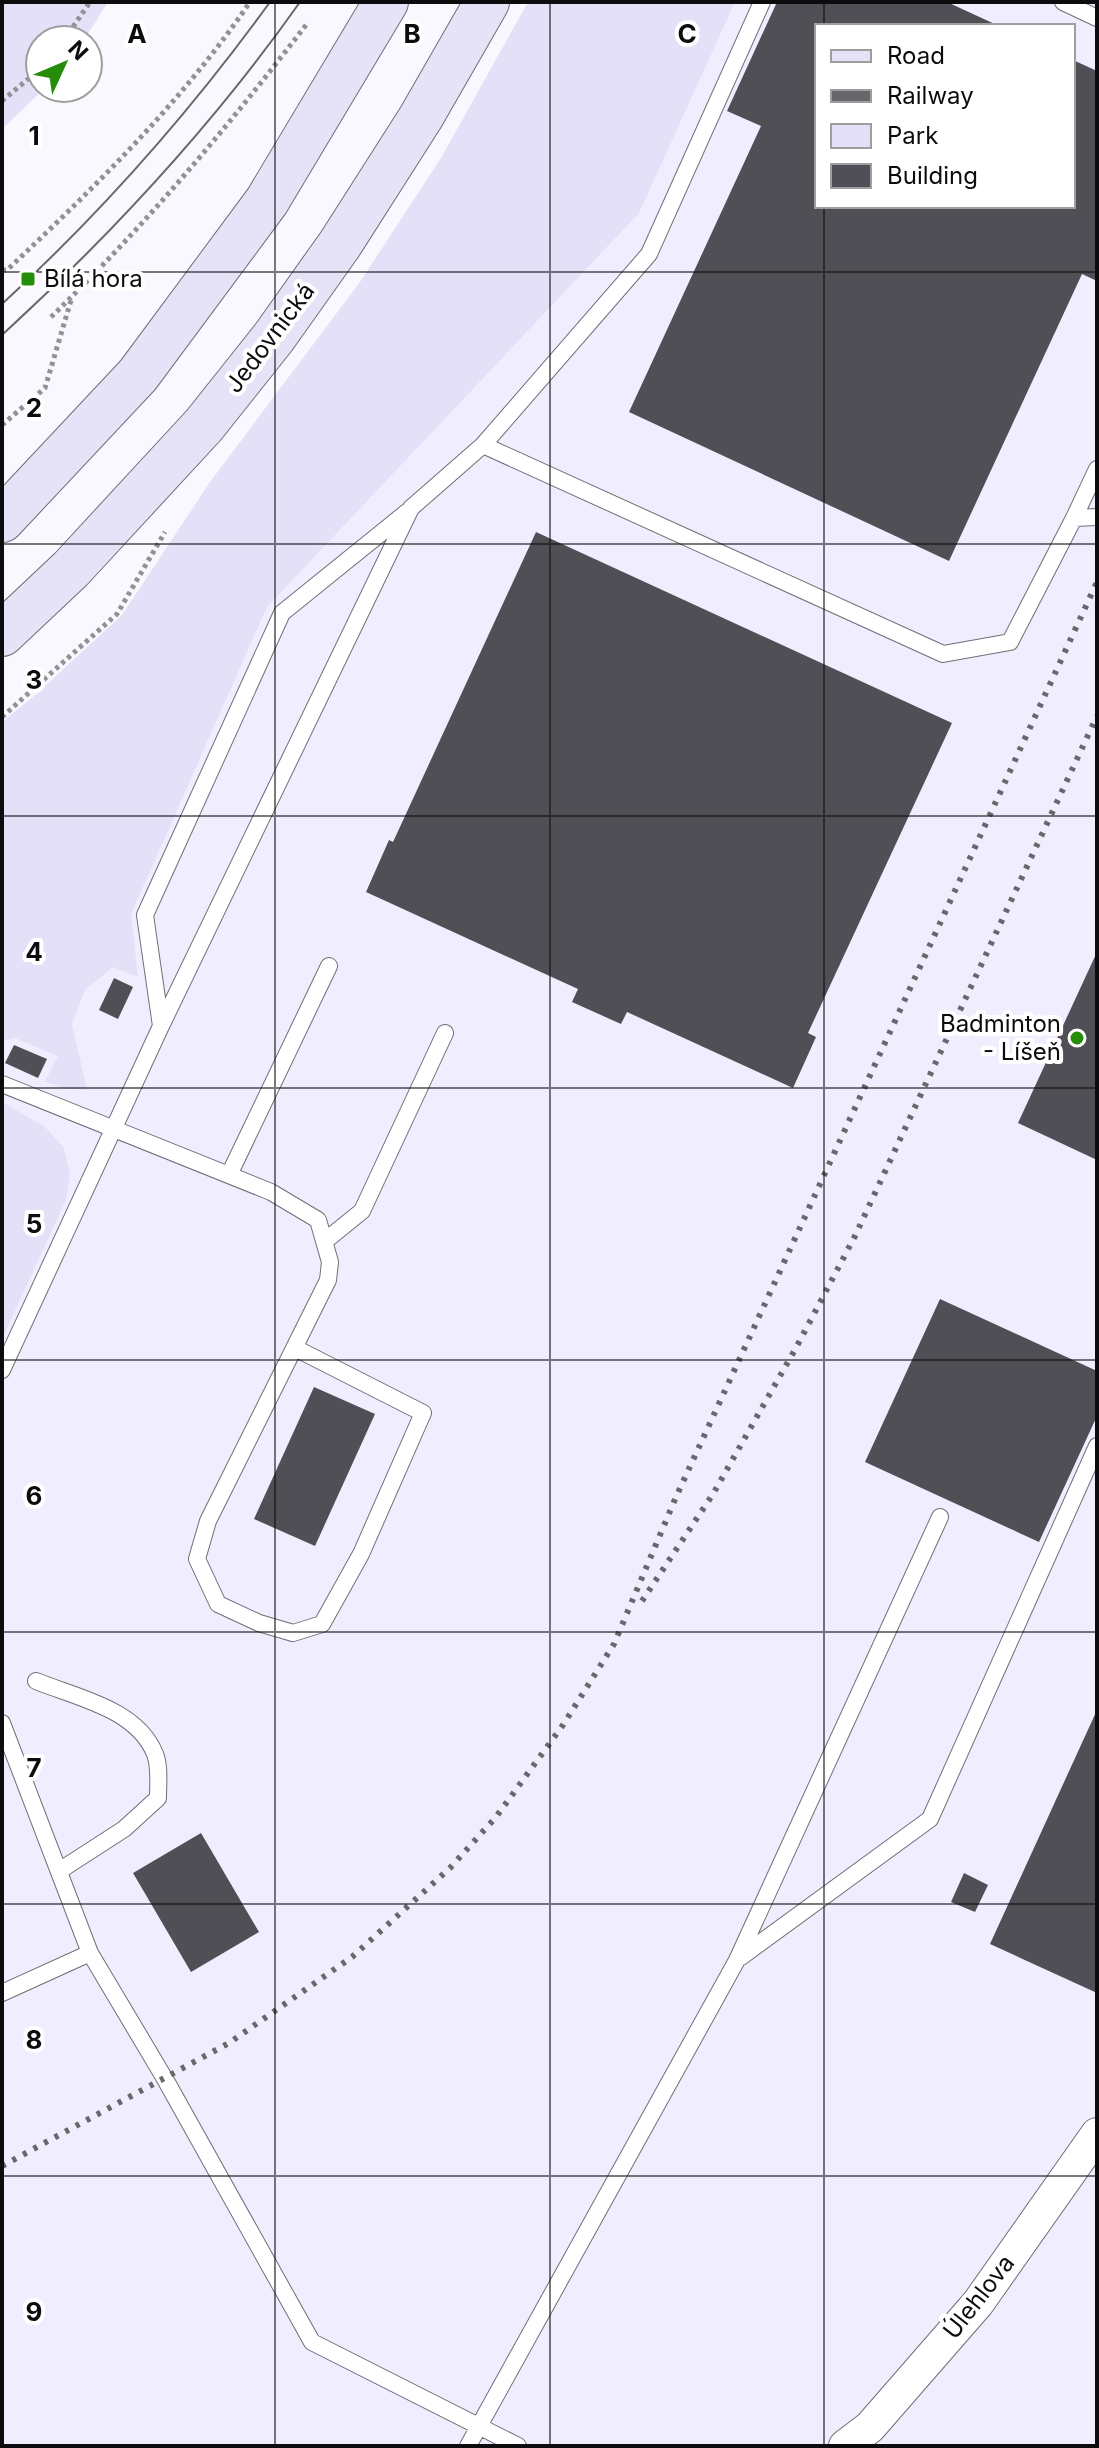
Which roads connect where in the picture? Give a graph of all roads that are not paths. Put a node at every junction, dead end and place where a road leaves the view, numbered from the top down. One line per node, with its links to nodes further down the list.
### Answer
1 (386, 2): 11 (main road)
2 (487, 2): 12 (main road, Jedovnická)
3 (762, 2): 6 (lane)
4 (1063, 2): 5 (lane)
5 (1097, 18)
6 (483, 445): 8 (lane); 10 (lane)
7 (1097, 469): 10 (lane)
8 (411, 508): 14 (lane); 14 (lane)
9 (1097, 517): 10 (lane)
10 (1074, 518)
11 (2, 520)
12 (2, 634)
13 (329, 966): 18 (lane)
14 (161, 1026): 17 (lane)
15 (445, 1033): 19 (lane)
16 (2, 1084): 17 (lane)
17 (116, 1129): 18 (lane); 21 (lane)
18 (229, 1175): 19 (lane)
19 (325, 1241): 20 (lane)
20 (295, 1348): 20 (lane)
21 (2, 1370)
22 (1097, 1446): 28 (lane)
23 (940, 1517): 28 (lane)
24 (36, 1681): 26 (lane)
25 (2, 1723): 26 (lane)
26 (59, 1871): 27 (lane)
27 (90, 1953): 29 (lane); 31 (lane)
28 (737, 1960): 31 (lane)
29 (2, 1993)
30 (1097, 2134): 34 (street, Úlehlova)
31 (480, 2428): 32 (lane); 33 (lane)
32 (468, 2446)
33 (518, 2446)
34 (845, 2446)

